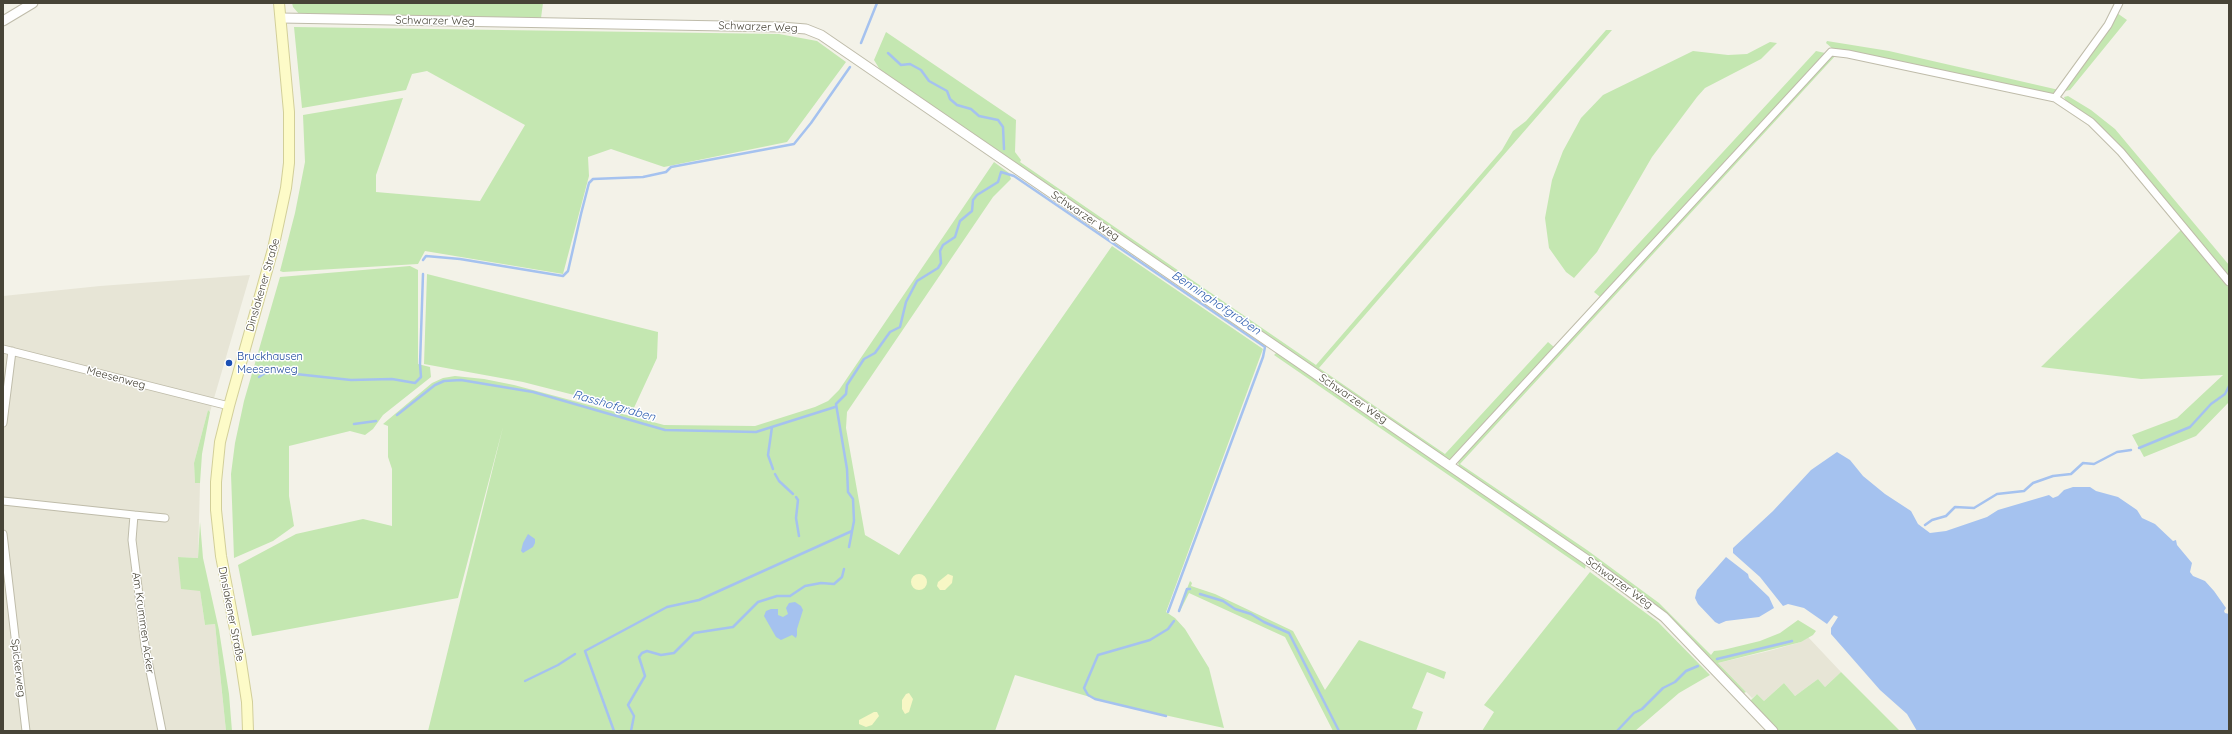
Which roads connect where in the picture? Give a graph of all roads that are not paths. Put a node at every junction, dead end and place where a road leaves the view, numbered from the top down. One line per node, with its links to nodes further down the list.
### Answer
1 (33, 3): 5 (street)
2 (279, 3): 4 (main road, Dinslakener Straße)
3 (2119, 3): 6 (street)
4 (281, 18): 10 (main road, Dinslakener Straße); 12 (street, Schwarzer Weg)
5 (3, 21)
6 (2055, 98): 7 (street); 12 (street)
7 (2229, 282)
8 (3, 349): 9 (street, Meesenweg)
9 (12, 351): 10 (street, Meesenweg); 11 (street)
10 (229, 406): 19 (main road, Dinslakener Straße)
11 (3, 423)
12 (1450, 465): 20 (street, Schwarzer Weg)
13 (3, 500): 14 (street)
14 (134, 515): 15 (street); 18 (street, Am Krummen Acker)
15 (165, 518)
16 (3, 534): 17 (street, Spickerweg)
17 (26, 731)
18 (162, 731)
19 (248, 731)
20 (1772, 731)

